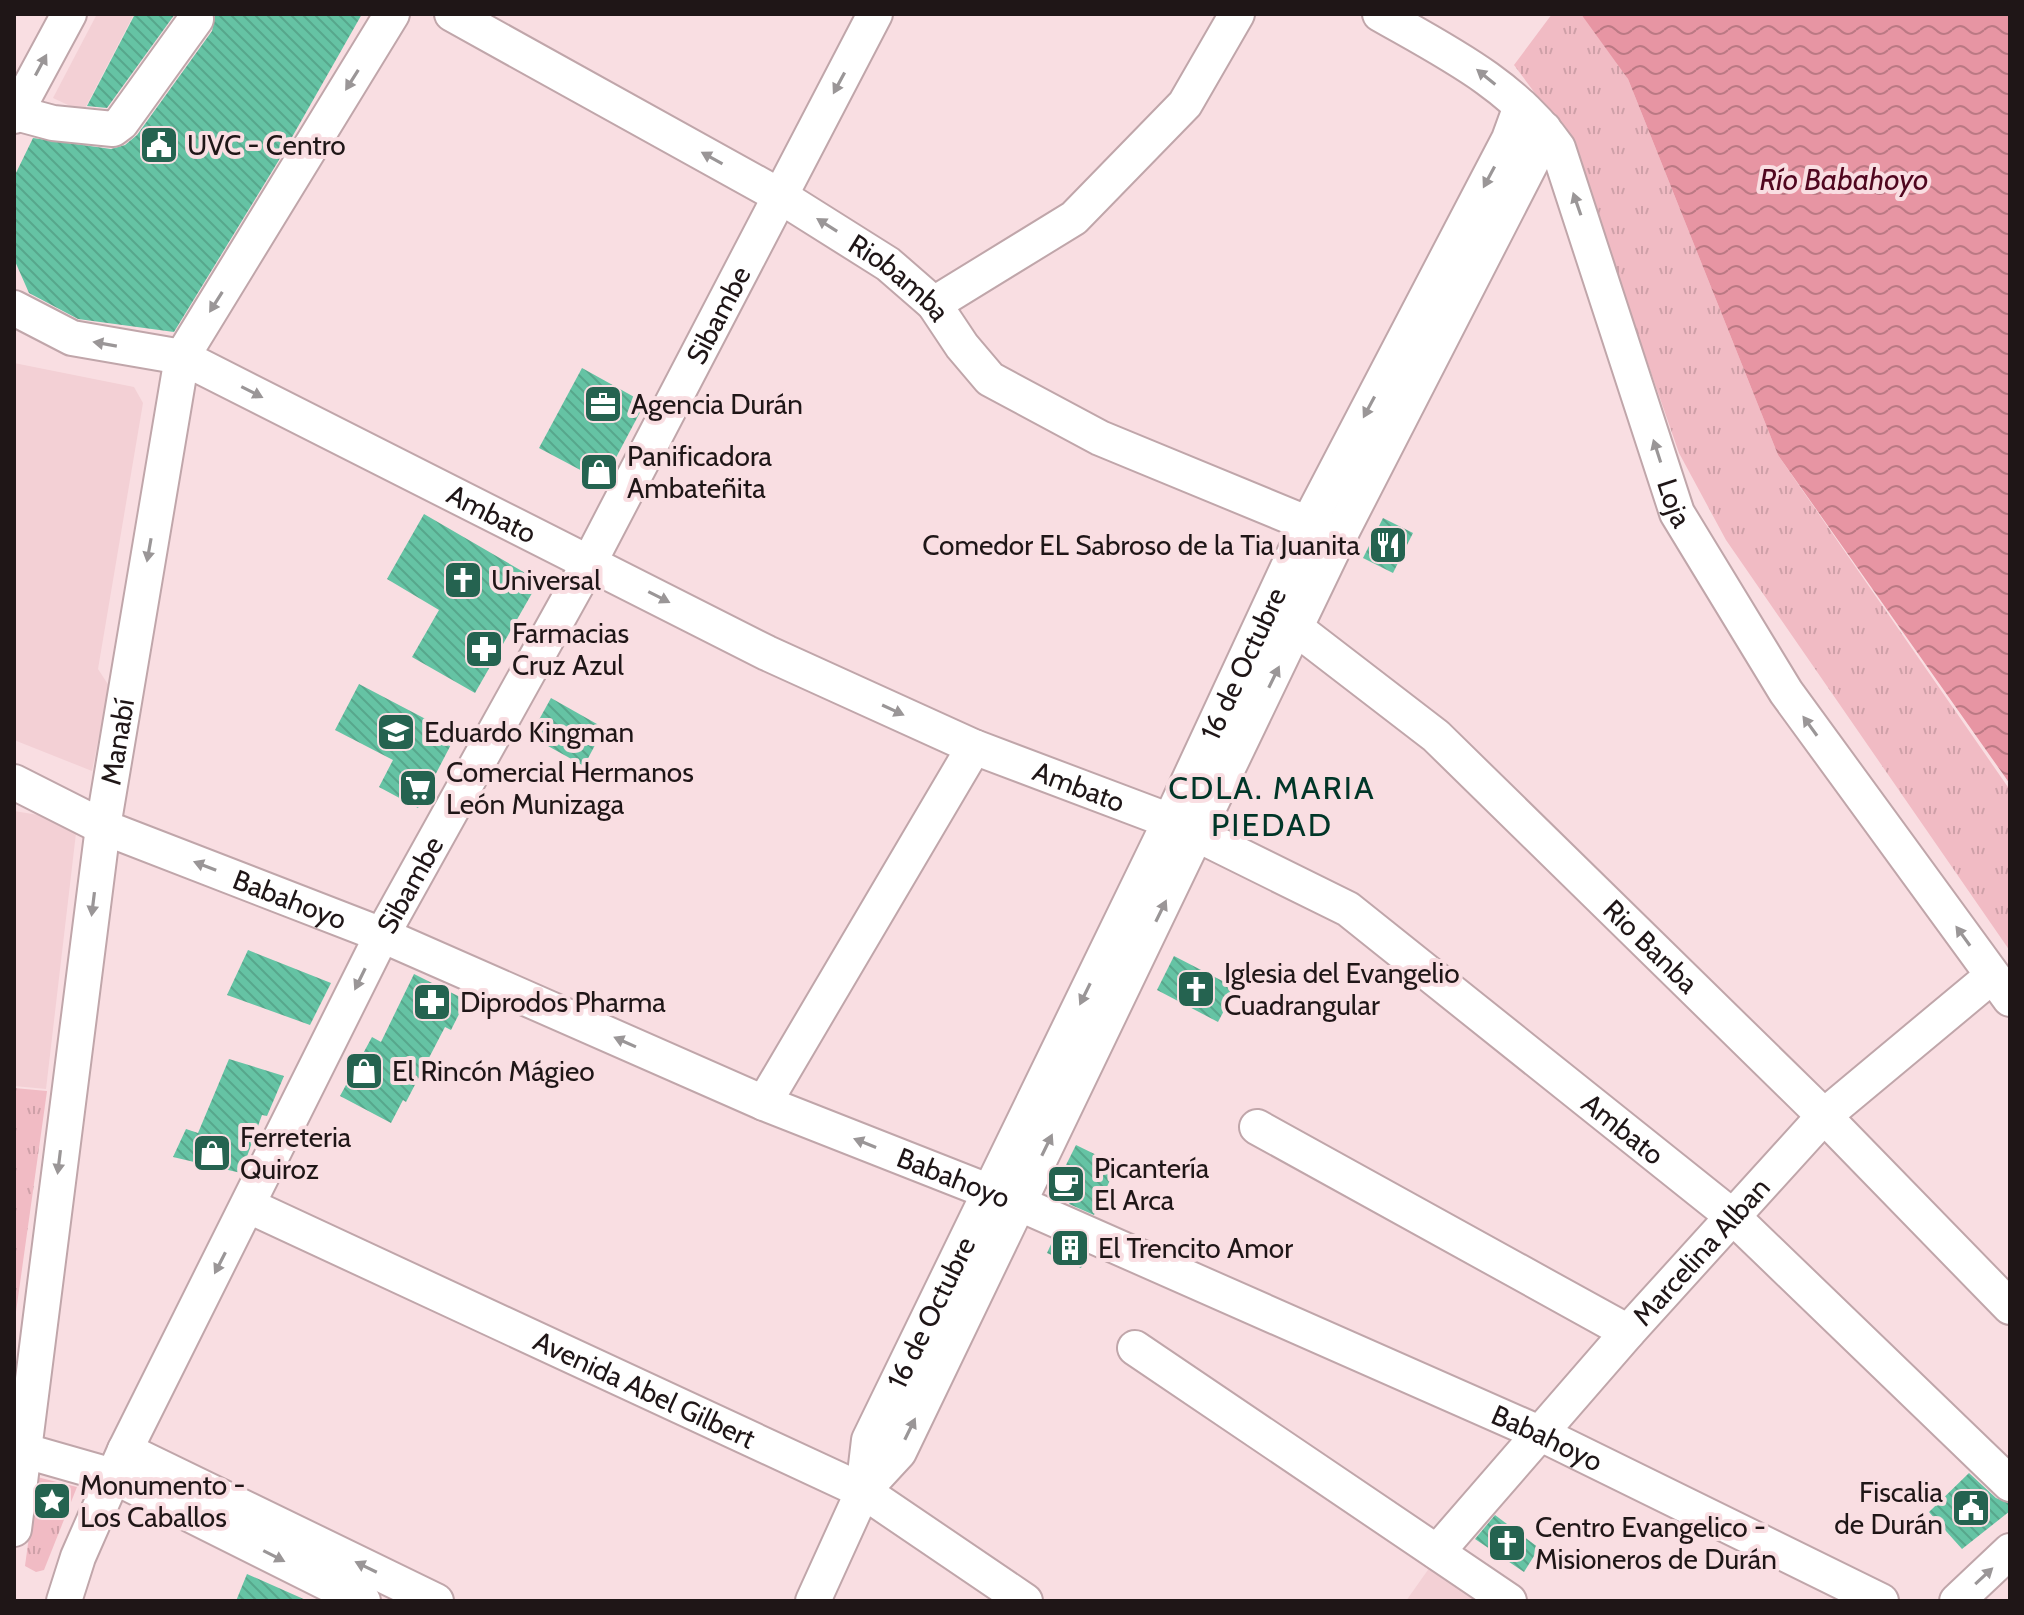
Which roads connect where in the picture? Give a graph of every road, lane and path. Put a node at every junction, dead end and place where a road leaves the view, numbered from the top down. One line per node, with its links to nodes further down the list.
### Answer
1 (69, 14): 8 (street, one-way to 1)
2 (392, 14): 13 (street, Manabí, one-way to 13)
3 (452, 14): 10 (street, Riobamba, one-way to 3)
4 (875, 14): 10 (street, Sibambe, one-way to 10)
5 (1237, 14): 11 (street)
6 (1380, 14): 9 (street, Loja, one-way to 6)
7 (196, 19): 8 (street)
8 (15, 114)
9 (1532, 117): 14 (street, 16 de Octubre, one-way to 14); 15 (street, 16 de Octubre); 24 (street, Loja, one-way to 9)
10 (780, 196): 11 (street, Riobamba, one-way to 10); 16 (street, Sibambe)
11 (934, 304): 14 (street, Riobamba)
12 (14, 308): 13 (street, Ambato, one-way to 12)
13 (182, 357): 16 (street, Ambato, one-way to 16); 21 (street, Manabí, one-way to 21)
14 (1308, 524): 15 (street, Riobamba); 17 (street, 16 de Octubre)
15 (1339, 537): 18 (street, 16 de Octubre)
16 (590, 561): 19 (street, Ambato, one-way to 19); 23 (street, Sibambe)
17 (1266, 615): 18 (street, Rio Banba); 22 (street, 16 de Octubre)
18 (1297, 629): 22 (street, 16 de Octubre, one-way to 18); 26 (street, Rio Banba)
19 (974, 747): 22 (street, Ambato); 25 (street)
20 (14, 782): 21 (street, Babahoyo)
21 (103, 827): 23 (street, Babahoyo, one-way to 21); 35 (street, Manabí, one-way to 35)
22 (1184, 828): 28 (street, 16 de Octubre); 30 (street, Ambato)
23 (382, 935): 25 (street, Babahoyo, one-way to 23); 29 (street, Sibambe, one-way to 29)
24 (2001, 987): 26 (street, Marcelina Alban)
25 (764, 1103): 28 (street, Babahoyo, one-way to 25)
26 (1824, 1116): 30 (street, Marcelina Alban); 31 (street, Rio Banba)
27 (1257, 1127): 32 (street)
28 (1004, 1198): 34 (street, Babahoyo); 38 (street, 16 de Octubre)
29 (249, 1206): 36 (street, Sibambe, one-way to 36); 38 (street, Avenida Abel Gilbert)
30 (1732, 1216): 32 (street, Marcelina Alban); 37 (street, Ambato)
31 (2010, 1307)
32 (1628, 1332): 34 (street, Marcelina Alban)
33 (1135, 1348): 41 (street)
34 (1539, 1433): 41 (street, Marcelina Alban); 48 (street, Babahoyo)
35 (22, 1450): 36 (street); 39 (street, Manabí)
36 (119, 1463): 42 (street, Sibambe); 43 (street, one-way to 43); 44 (street, one-way to 36)
37 (2010, 1484)
38 (863, 1491): 45 (street, 16 de Octubre); 46 (street, Avenida Abel Gilbert)
39 (14, 1529)
40 (2010, 1551): 49 (street, one-way to 40)
41 (1437, 1552): 47 (street)
42 (64, 1601)
43 (363, 1601)
44 (436, 1601)
45 (813, 1601)
46 (1025, 1601)
47 (1509, 1601)
48 (1881, 1601)
49 (1957, 1601)

